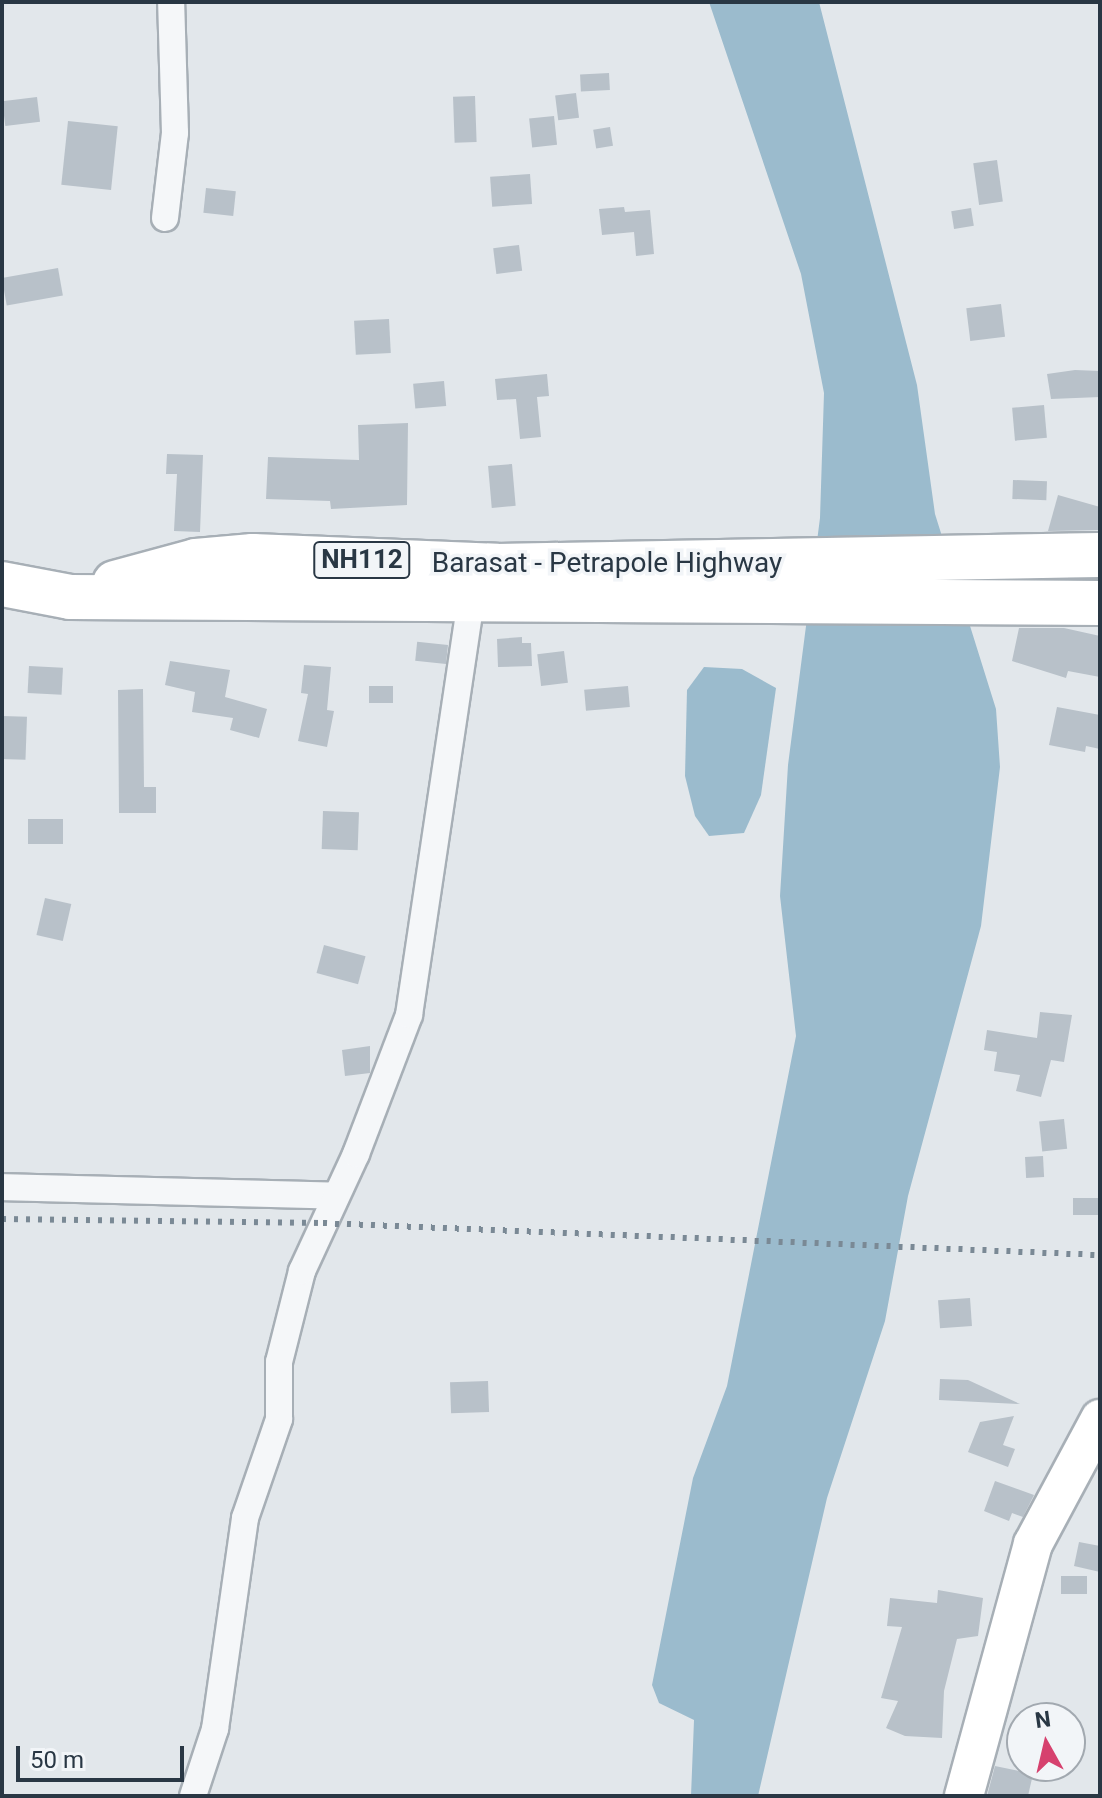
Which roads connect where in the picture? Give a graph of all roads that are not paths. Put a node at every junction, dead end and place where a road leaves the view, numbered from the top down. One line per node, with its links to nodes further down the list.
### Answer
1 (171, 2): 2 (street)
2 (165, 218)
3 (1085, 556): 5 (highway, Barasat - Petrapole Highway / NH112)
4 (2, 584): 6 (highway, Barasat - Petrapole Highway / NH112)
5 (657, 584): 6 (highway, Barasat - Petrapole Highway / NH112); 7 (highway, Barasat - Petrapole Highway / NH112); 8 (highway, Barasat - Petrapole Highway / NH112)
6 (70, 597): 7 (highway, Barasat - Petrapole Highway / NH112)
7 (471, 602): 10 (street)
8 (1084, 603)
9 (2, 1187): 10 (street)
10 (336, 1196): 12 (street)
11 (1100, 1419): 13 (main road)
12 (193, 1796)
13 (964, 1796)

